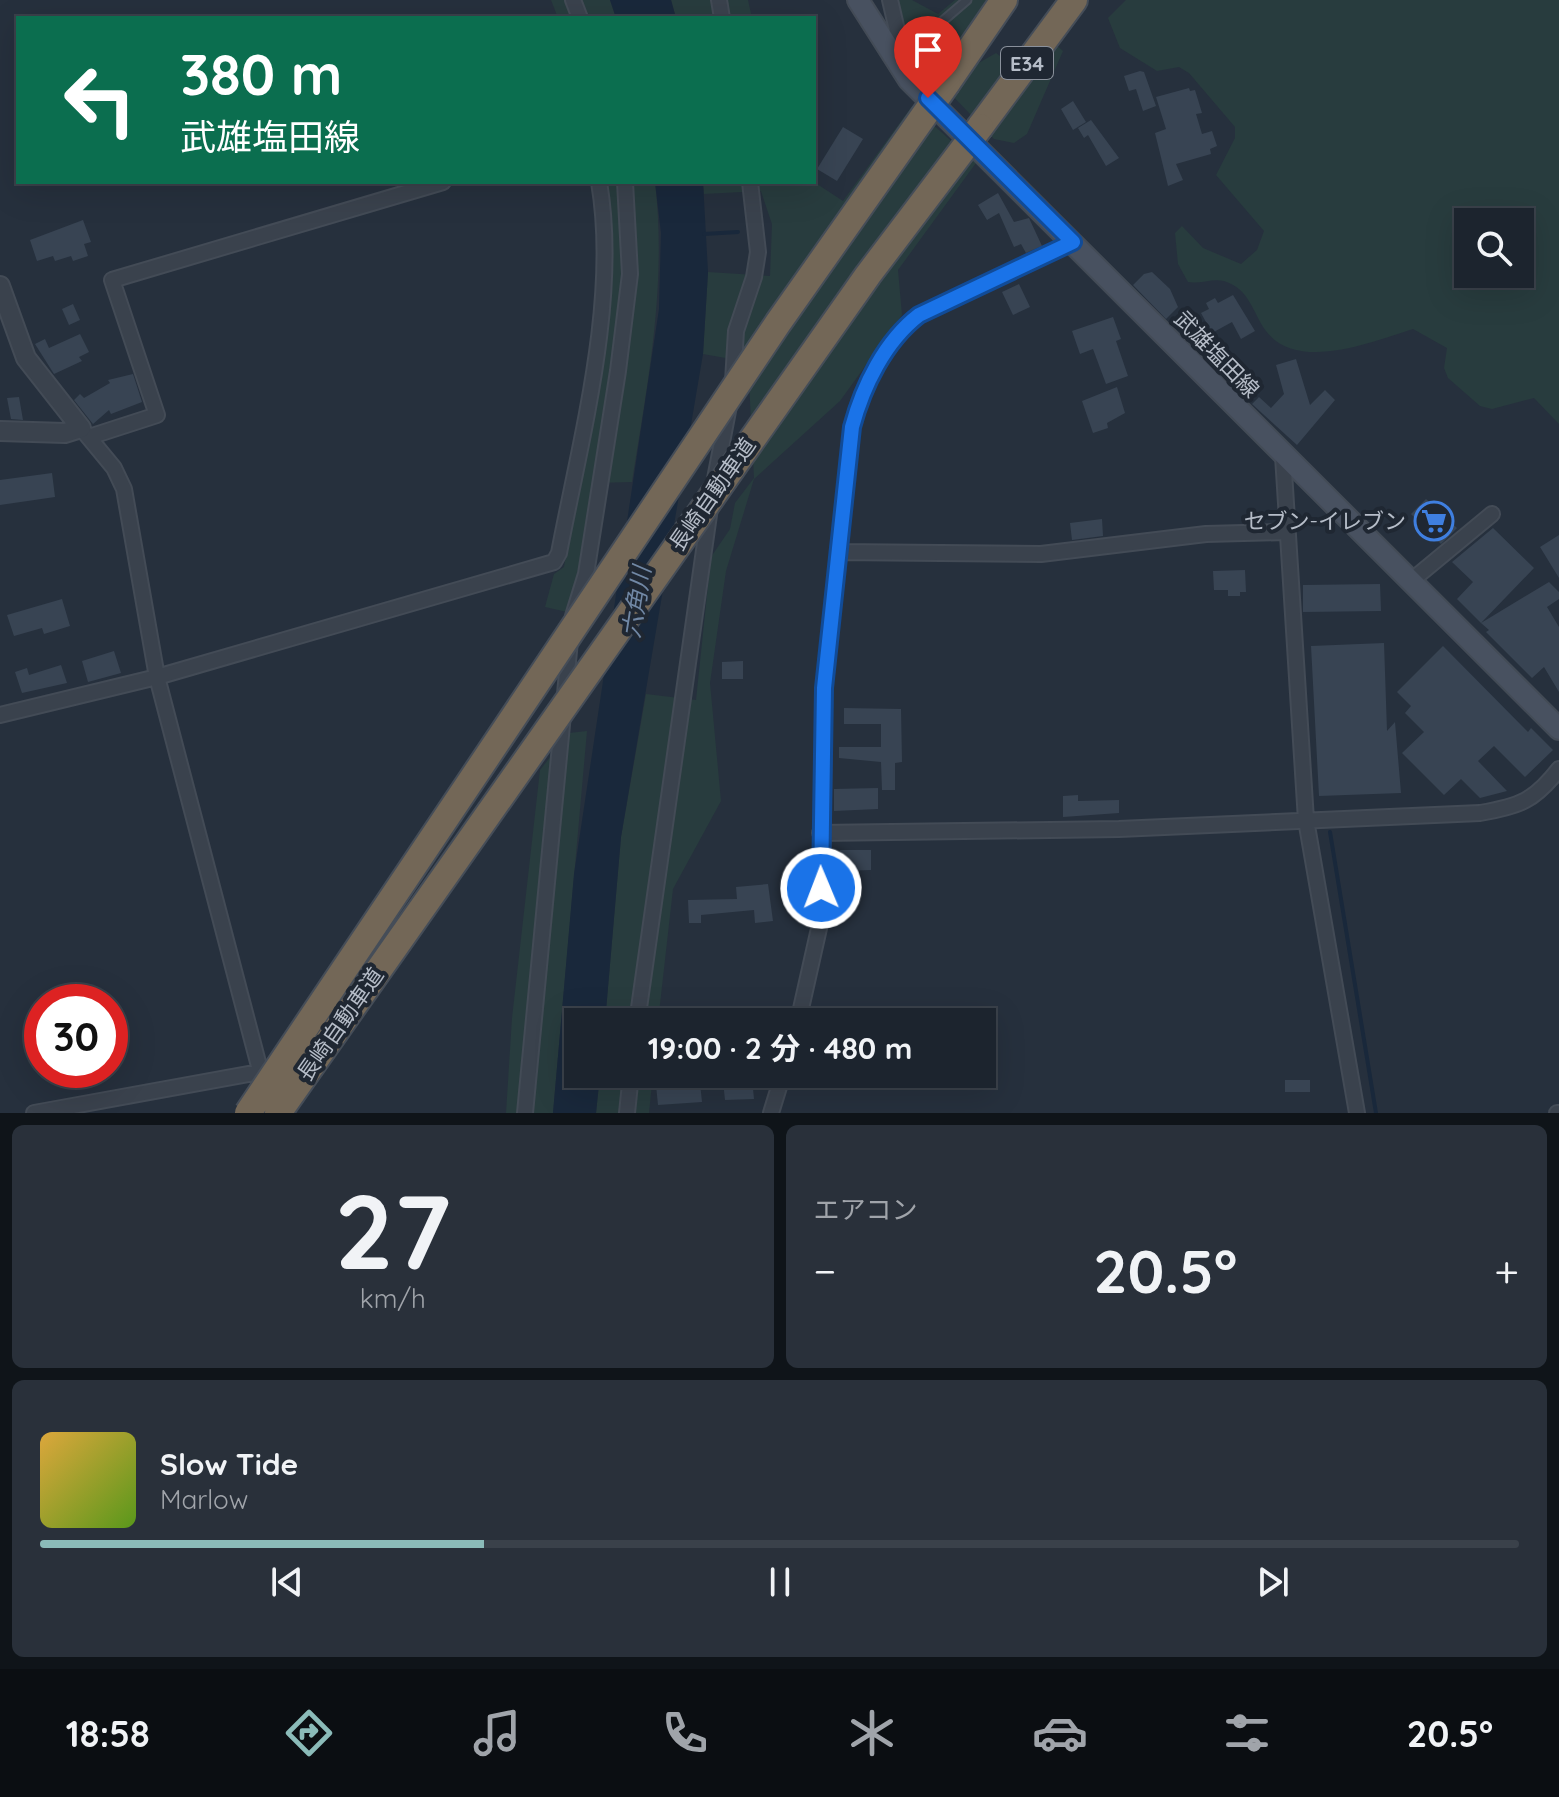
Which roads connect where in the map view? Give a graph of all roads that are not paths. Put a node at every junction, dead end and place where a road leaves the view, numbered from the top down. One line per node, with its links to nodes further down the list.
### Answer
1 (890, 0): 6 (street)
2 (967, 0): 7 (lane)
3 (1004, 0): 33 (highway, 長崎自動車道 / E34, bridge)
4 (1074, 0): 35 (highway, 長崎自動車道 / E34, bridge)
5 (861, 1): 6 (main road, 武雄塩田線)
6 (890, 51): 7 (main road, 武雄塩田線)
7 (909, 80): 12 (main road, 武雄塩田線)
8 (436, 184): 15 (street)
9 (599, 184): 21 (street)
10 (625, 184): 36 (street)
11 (750, 184): 27 (street)
12 (1073, 242): 16 (main road, 武雄塩田線); 19 (street)
13 (0, 286): 15 (street)
14 (0, 431): 15 (street)
15 (85, 433): 21 (street)
16 (1283, 456): 18 (street); 20 (main road, 武雄塩田線)
17 (1492, 514): 20 (street)
18 (1286, 532): 19 (street); 25 (street)
19 (838, 552): 26 (street)
20 (1411, 581): 23 (main road, 武雄塩田線)
21 (157, 677): 22 (street); 29 (street)
22 (0, 715)
23 (1559, 729)
24 (1559, 769): 25 (street)
25 (1306, 820): 26 (street); 39 (street)
26 (820, 833): 28 (street)
27 (639, 1008)
28 (801, 1008)
29 (260, 1072): 32 (street); 34 (street)
30 (630, 1088): 37 (street)
31 (779, 1088): 38 (street)
32 (34, 1113)
33 (248, 1113)
34 (271, 1113)
35 (278, 1113)
36 (525, 1113)
37 (627, 1113)
38 (771, 1113)
39 (1357, 1113)

